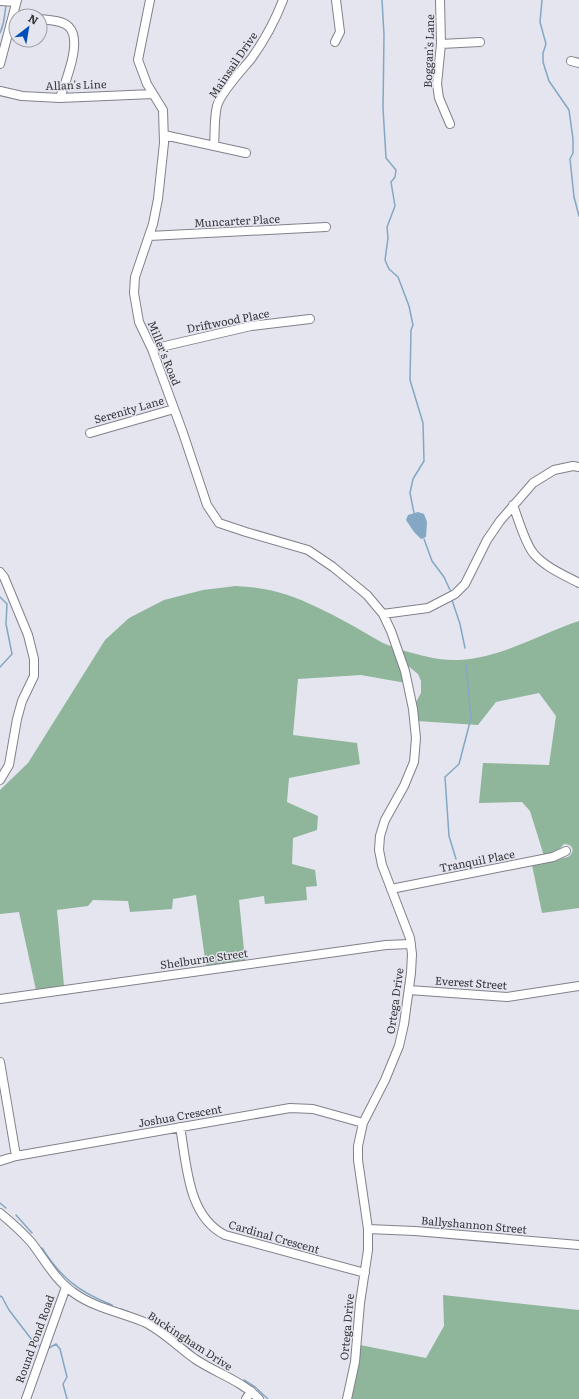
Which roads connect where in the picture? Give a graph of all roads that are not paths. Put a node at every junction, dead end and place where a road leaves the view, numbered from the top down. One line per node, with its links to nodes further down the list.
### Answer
1 (150, 0): 14 (street, Miller's Road)
2 (282, 0): 18 (street, Mainsail Drive)
3 (336, 0): 9 (street)
4 (440, 0): 11 (street, Boggan's Lane)
5 (0, 1): 6 (street)
6 (16, 1)
7 (48, 20): 15 (street)
8 (8, 41): 12 (street)
9 (335, 42)
10 (480, 42): 11 (street)
11 (441, 44): 16 (street, Boggan's Lane)
12 (0, 64)
13 (0, 91): 15 (street, Allan's Line)
14 (153, 94): 15 (street, Allan's Line); 17 (street, Miller's Road)
15 (60, 98)
16 (450, 124)
17 (164, 135): 18 (street); 21 (street, Miller's Road)
18 (214, 146): 19 (street)
19 (246, 153)
20 (326, 227): 21 (street, Muncarter Place)
21 (149, 236): 23 (street, Miller's Road)
22 (310, 319): 23 (street, Driftwood Place)
23 (152, 349): 24 (street, Miller's Road)
24 (174, 409): 25 (street, Serenity Lane); 30 (street, Miller's Road)
25 (90, 433)
26 (579, 467): 27 (street)
27 (513, 505): 29 (street); 30 (street)
28 (0, 572): 31 (street)
29 (579, 583)
30 (383, 614): 33 (street, Ortega Drive)
31 (0, 780)
32 (566, 851): 33 (street, Tranquil Place)
33 (391, 889): 34 (street, Ortega Drive)
34 (411, 944): 36 (street, Ortega Drive); 37 (street, Shelburne Street)
35 (579, 986): 36 (street, Everest Street)
36 (409, 990): 39 (street, Ortega Drive)
37 (0, 998)
38 (0, 1062): 41 (street)
39 (363, 1123): 40 (street, Joshua Crescent); 44 (street, Ortega Drive)
40 (180, 1127): 41 (street, Joshua Crescent); 46 (street, Cardinal Crescent)
41 (16, 1156): 42 (street, Joshua Crescent)
42 (0, 1161)
43 (0, 1213): 47 (street, Buckingham Drive)
44 (368, 1229): 45 (street, Ballyshannon Street); 46 (street, Ortega Drive)
45 (579, 1245)
46 (365, 1273): 52 (street, Ortega Drive)
47 (66, 1287): 48 (street, Buckingham Drive); 49 (street, Round Pond Road)
48 (250, 1391): 50 (street); 51 (street, Buckingham Drive)
49 (26, 1399)
50 (246, 1399)
51 (259, 1399)
52 (347, 1399)

